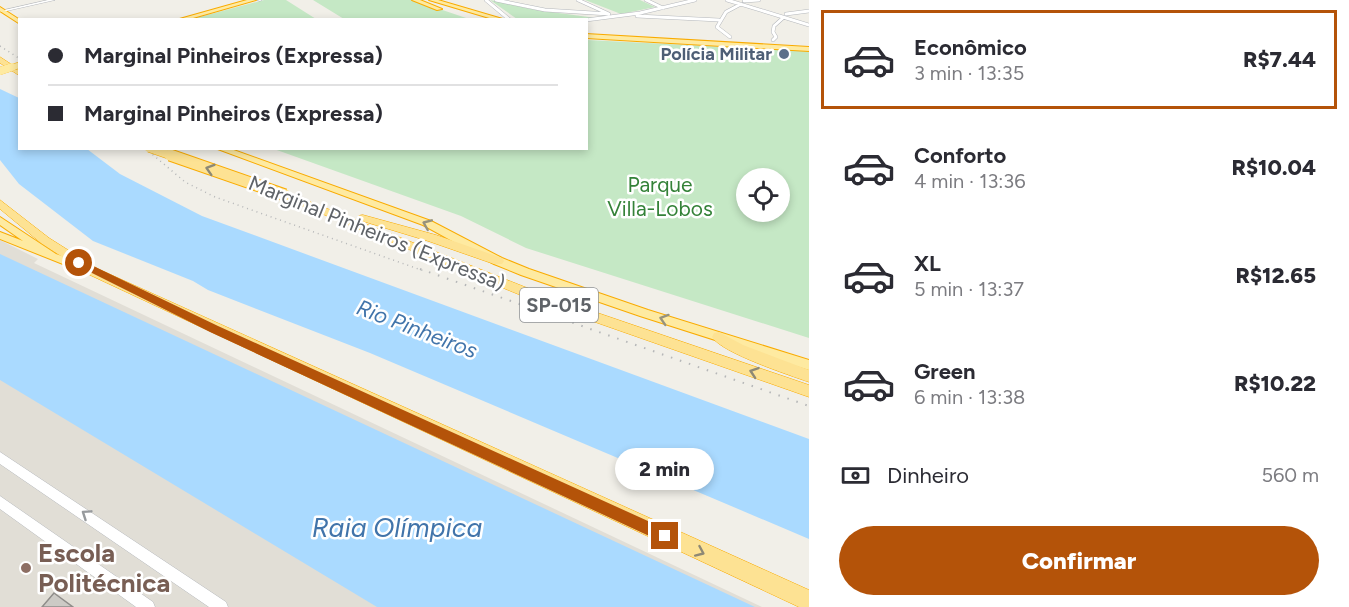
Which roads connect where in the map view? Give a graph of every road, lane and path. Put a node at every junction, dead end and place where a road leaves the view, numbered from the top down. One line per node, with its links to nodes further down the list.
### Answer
1 (53, 0): 19 (street)
2 (253, 0): 24 (highway)
3 (260, 0): 25 (highway)
4 (415, 0): 17 (highway)
5 (432, 0): 17 (highway)
6 (486, 0): 28 (street)
7 (496, 0): 8 (street)
8 (579, 0)
9 (646, 0): 18 (street)
10 (655, 0): 16 (street)
11 (695, 0): 16 (street)
12 (727, 0): 14 (street)
13 (759, 0): 15 (street)
14 (742, 2): 15 (street); 23 (street); 29 (street)
15 (754, 2): 23 (street)
16 (670, 7): 18 (street)
17 (446, 8): 26 (highway); 27 (highway)
18 (664, 8): 21 (street)
19 (1, 10): 30 (highway)
20 (809, 11): 22 (street)
21 (626, 15): 29 (street); 31 (street)
22 (796, 15): 23 (street); 32 (street)
23 (785, 16): 32 (street); 38 (street)
24 (186, 18)
25 (195, 18)
26 (468, 18)
27 (496, 18)
28 (508, 18)
29 (719, 20): 37 (street)
30 (18, 21)
31 (588, 21)
32 (809, 23)
33 (588, 30): 34 (highway)
34 (619, 35): 35 (highway); 36 (highway)
35 (588, 36)
36 (639, 36): 37 (highway); 40 (highway)
37 (730, 37): 38 (highway)
38 (773, 40): 39 (highway)
39 (809, 43)
40 (809, 49)
41 (0, 59): 46 (highway)
42 (18, 60): 43 (highway)
43 (0, 64)
44 (18, 66): 45 (highway, bridge)
45 (0, 70)
46 (18, 72)
47 (155, 150): 50 (highway, Marginal Pinheiros (Expressa) / SP-015, one-way to 47, bridge)
48 (225, 150): 54 (highway, one-way to 48)
49 (0, 203): 55 (highway)
50 (315, 206): 54 (highway); 59 (highway, Marginal Pinheiros (Expressa) / SP-015, one-way to 50)
51 (0, 220): 53 (highway)
52 (0, 236): 53 (highway)
53 (52, 256): 55 (highway)
54 (498, 261): 56 (highway, one-way to 54)
55 (94, 272): 62 (highway, one-way to 62)
56 (719, 337): 57 (highway); 58 (highway)
57 (809, 365)
58 (809, 376)
59 (809, 391)
60 (0, 457): 64 (street, one-way to 60)
61 (0, 502): 63 (street)
62 (809, 602)
63 (148, 607)
64 (221, 607)

